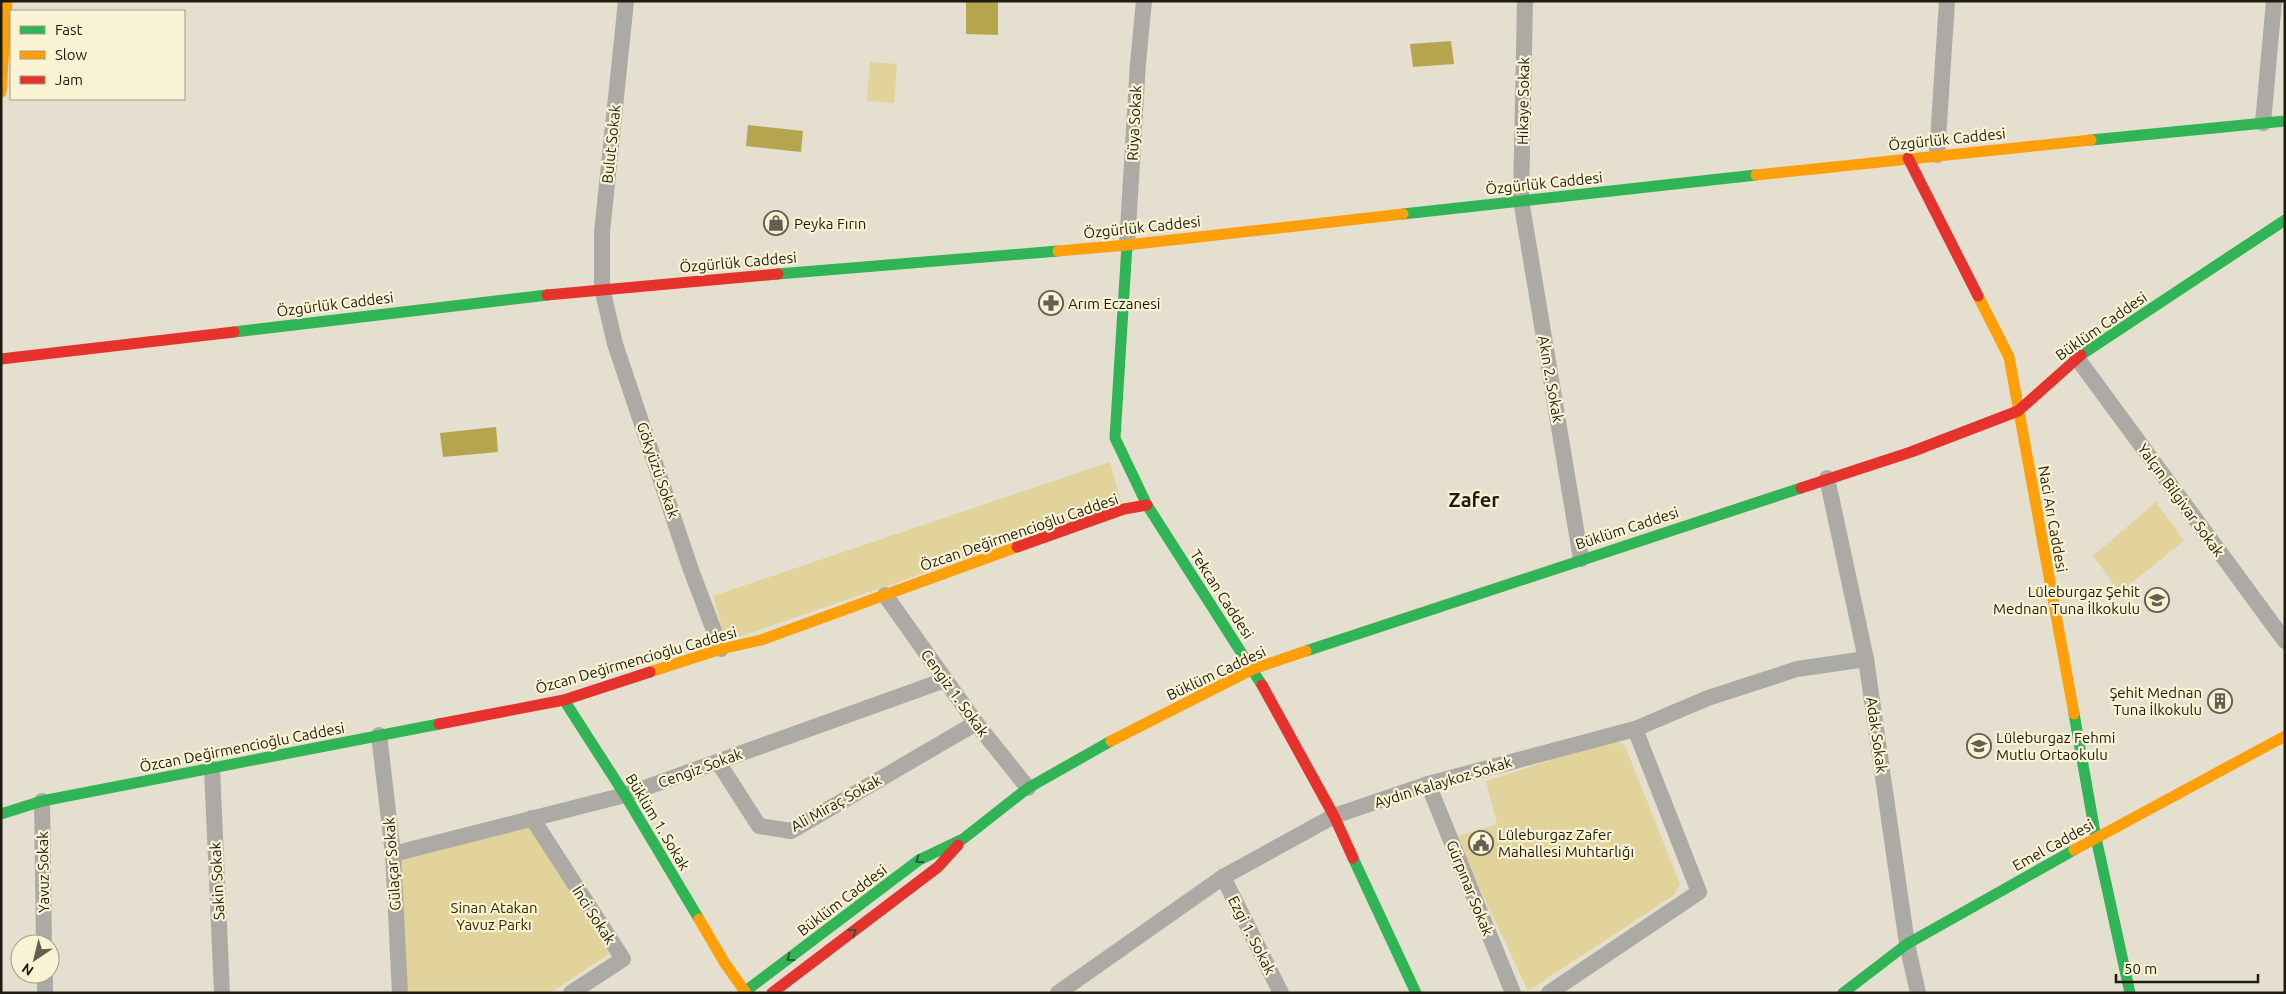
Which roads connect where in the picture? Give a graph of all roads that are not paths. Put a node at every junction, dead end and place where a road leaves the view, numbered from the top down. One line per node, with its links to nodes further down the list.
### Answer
1 (7, 1): 7 (street)
2 (626, 1): 15 (street, Bulut Sokak)
3 (1144, 1): 14 (street, Rüya Sokak)
4 (1524, 1): 12 (street, Hikaye Sokak)
5 (1947, 1): 10 (street)
6 (2274, 1): 9 (street)
7 (2, 83)
8 (2285, 121): 9 (street, Özgürlük Caddesi)
9 (2263, 123): 10 (street, Özgürlük Caddesi)
10 (1937, 155): 11 (street, Özgürlük Caddesi)
11 (1908, 158): 12 (street, Özgürlük Caddesi); 18 (street, Naci Arı Caddesi)
12 (1521, 200): 14 (street, Özgürlük Caddesi); 21 (street, Akın 2. Sokak)
13 (2285, 220): 16 (street, Büklüm Caddesi)
14 (1127, 245): 15 (street, Özgürlük Caddesi); 20 (street, Tekcan Caddesi)
15 (602, 288): 17 (street, Özgürlük Caddesi); 24 (street, Gökyüzü Sokak)
16 (2077, 358): 18 (street, Büklüm Caddesi); 23 (street, Yalçın Bilgivar Sokak)
17 (1, 359)
18 (2018, 411): 19 (street, Büklüm Caddesi); 42 (street, Naci Arı Caddesi)
19 (1827, 478): 21 (street, Büklüm Caddesi); 25 (street, Adak Sokak)
20 (1147, 505): 22 (street, Özcan Değirmencioğlu Caddesi); 26 (street, Tekcan Caddesi)
21 (1581, 559): 26 (street, Büklüm Caddesi)
22 (885, 595): 24 (street, Özcan Değirmencioğlu Caddesi); 27 (street, Cengiz 1. Sokak)
23 (2285, 641)
24 (721, 649): 28 (street, Özcan Değirmencioğlu Caddesi)
25 (1866, 659): 30 (street, Aydın Kalaykoz Sokak); 47 (street, Adak Sokak)
26 (1253, 669): 36 (street, Büklüm Caddesi); 40 (street, Tekcan Caddesi)
27 (945, 680): 29 (street, Cengiz 1. Sokak); 33 (street, Cengiz Sokak)
28 (564, 700): 31 (street, Özcan Değirmencioğlu Caddesi); 37 (street, Büklüm 1. Sokak)
29 (976, 723): 33 (street, Ali Miraç Sokak); 36 (street, Cengiz 1. Sokak)
30 (1635, 729): 35 (street, Aydın Kalaykoz Sokak); 59 (street)
31 (379, 735): 34 (street, Özcan Değirmencioğlu Caddesi); 44 (street, Gülaçar Sokak)
32 (2285, 736): 42 (street, Emel Caddesi)
33 (718, 762): 37 (street, Cengiz Sokak)
34 (212, 769): 38 (street, Özcan Değirmencioğlu Caddesi); 50 (street, Sakin Sokak)
35 (1428, 784): 40 (street, Aydın Kalaykoz Sokak); 58 (street, Gürpınar Sokak)
36 (1028, 788): 43 (street, Büklüm Caddesi)
37 (625, 795): 41 (street, Cengiz Sokak); 48 (street, Büklüm 1. Sokak)
38 (42, 801): 39 (street, Özcan Değirmencioğlu Caddesi); 46 (street, Yavuz Sokak)
39 (1, 814)
40 (1334, 816): 45 (street, Aydın Kalaykoz Sokak); 57 (street, Tekcan Caddesi)
41 (532, 818): 44 (street, Cengiz Sokak); 52 (street, İnci Sokak)
42 (2096, 838): 47 (street, Emel Caddesi); 62 (street, Naci Arı Caddesi)
43 (963, 839): 49 (street, Büklüm Caddesi, one-way to 49); 54 (street, Büklüm Caddesi, one-way to 43)
44 (393, 854): 51 (street, Gülaçar Sokak)
45 (1223, 877): 55 (street, Aydın Kalaykoz Sokak); 56 (street, Ezgi 1. Sokak)
46 (44, 934)
47 (1907, 944): 60 (street, Emel Caddesi); 61 (street, Adak Sokak)
48 (724, 962): 49 (street, Büklüm 1. Sokak); 53 (street, Büklüm 1. Sokak)
49 (745, 992)
50 (222, 993)
51 (400, 993)
52 (571, 993)
53 (730, 993)
54 (772, 993)
55 (1058, 993)
56 (1281, 993)
57 (1416, 993)
58 (1513, 993)
59 (1549, 993)
60 (1843, 993)
61 (1918, 993)
62 (2130, 993)

